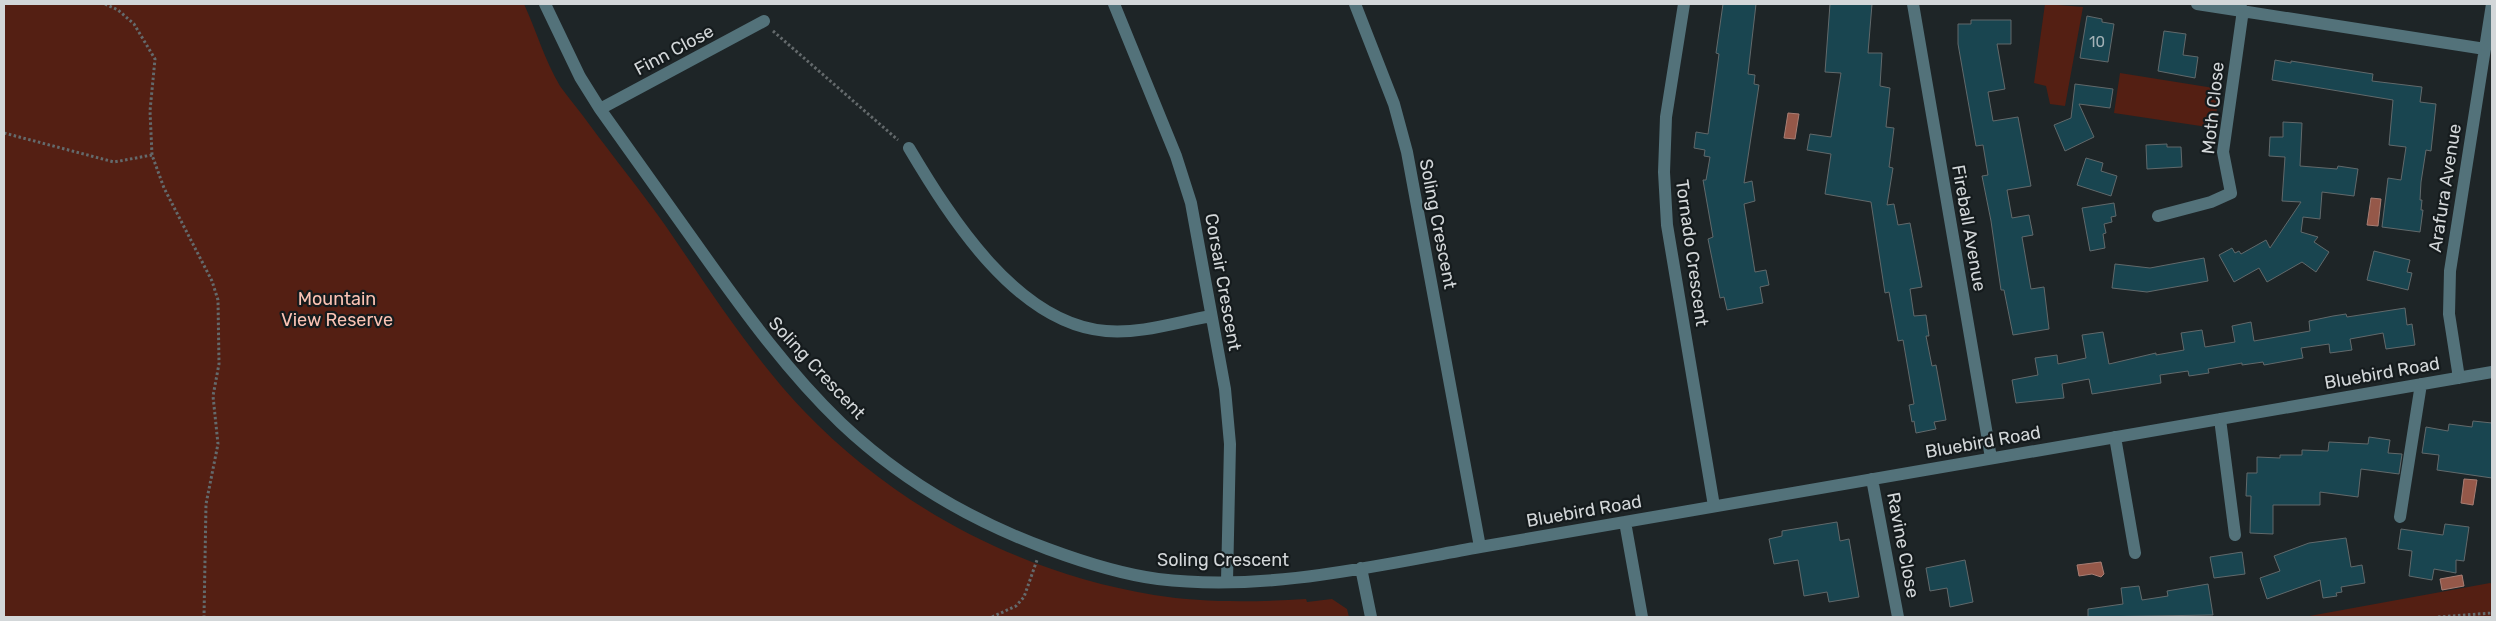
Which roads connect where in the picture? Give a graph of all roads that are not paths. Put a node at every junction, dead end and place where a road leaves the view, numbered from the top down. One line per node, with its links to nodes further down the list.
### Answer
1 (545, 4): 12 (street, Soling Crescent)
2 (1114, 4): 15 (street, Corsair Crescent)
3 (1355, 4): 27 (street, Soling Crescent)
4 (1684, 4): 23 (street, Tornado Crescent)
5 (1913, 4): 21 (street, Fireball Avenue)
6 (2197, 4): 9 (street)
7 (2492, 4): 11 (street, Arafura Avenue)
8 (2267, 9): 9 (street); 11 (street)
9 (2243, 10): 14 (street, Moth Close)
10 (764, 21): 12 (street, Finn Close)
11 (2485, 49): 17 (street, Arafura Avenue)
12 (600, 109): 30 (street, Soling Crescent)
13 (909, 148): 15 (street)
14 (2158, 216)
15 (1211, 316): 30 (street, Corsair Crescent)
16 (2492, 372): 17 (street, Bluebird Road)
17 (2459, 378): 18 (street, Bluebird Road)
18 (2421, 384): 19 (street, Bluebird Road); 24 (street)
19 (2220, 419): 20 (street, Bluebird Road); 26 (street)
20 (2115, 437): 21 (street, Bluebird Road); 28 (street)
21 (1991, 458): 22 (street, Bluebird Road)
22 (1872, 479): 23 (street, Bluebird Road); 33 (street, Ravine Close)
23 (1714, 506): 25 (street, Bluebird Road)
24 (2400, 517)
25 (1625, 522): 27 (street, Bluebird Road); 32 (street)
26 (2235, 535)
27 (1480, 547): 29 (street, Soling Crescent)
28 (2134, 553)
29 (1361, 568): 30 (street, Soling Crescent); 31 (street)
30 (1228, 581)
31 (1371, 617)
32 (1642, 617)
33 (1898, 617)

